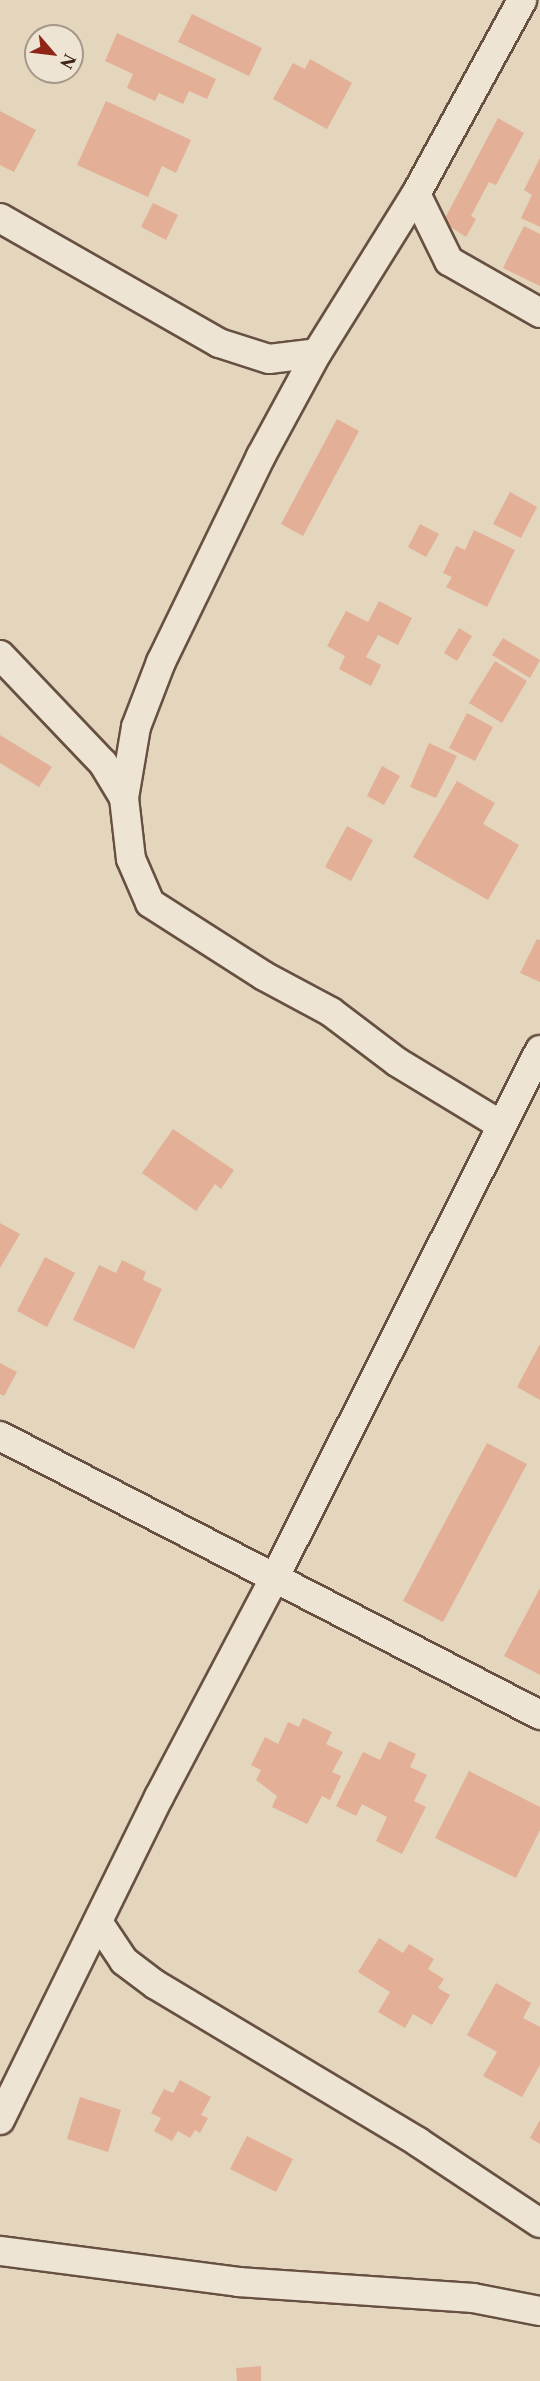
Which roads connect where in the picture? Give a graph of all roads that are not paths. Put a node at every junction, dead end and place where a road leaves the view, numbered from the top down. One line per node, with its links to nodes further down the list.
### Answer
1 (522, 0): 2 (street)
2 (416, 194): 4 (street); 5 (street)
3 (0, 218): 5 (street)
4 (540, 313)
5 (317, 353): 7 (street)
6 (0, 655): 7 (street)
7 (124, 798): 9 (street)
8 (540, 1050): 9 (street)
9 (501, 1125): 11 (street)
10 (0, 1436): 11 (street)
11 (274, 1579): 12 (street); 13 (street)
12 (540, 1715)
13 (98, 1922): 14 (street); 15 (street)
14 (0, 2120)
15 (540, 2223)
16 (0, 2251): 17 (street)
17 (540, 2311)

